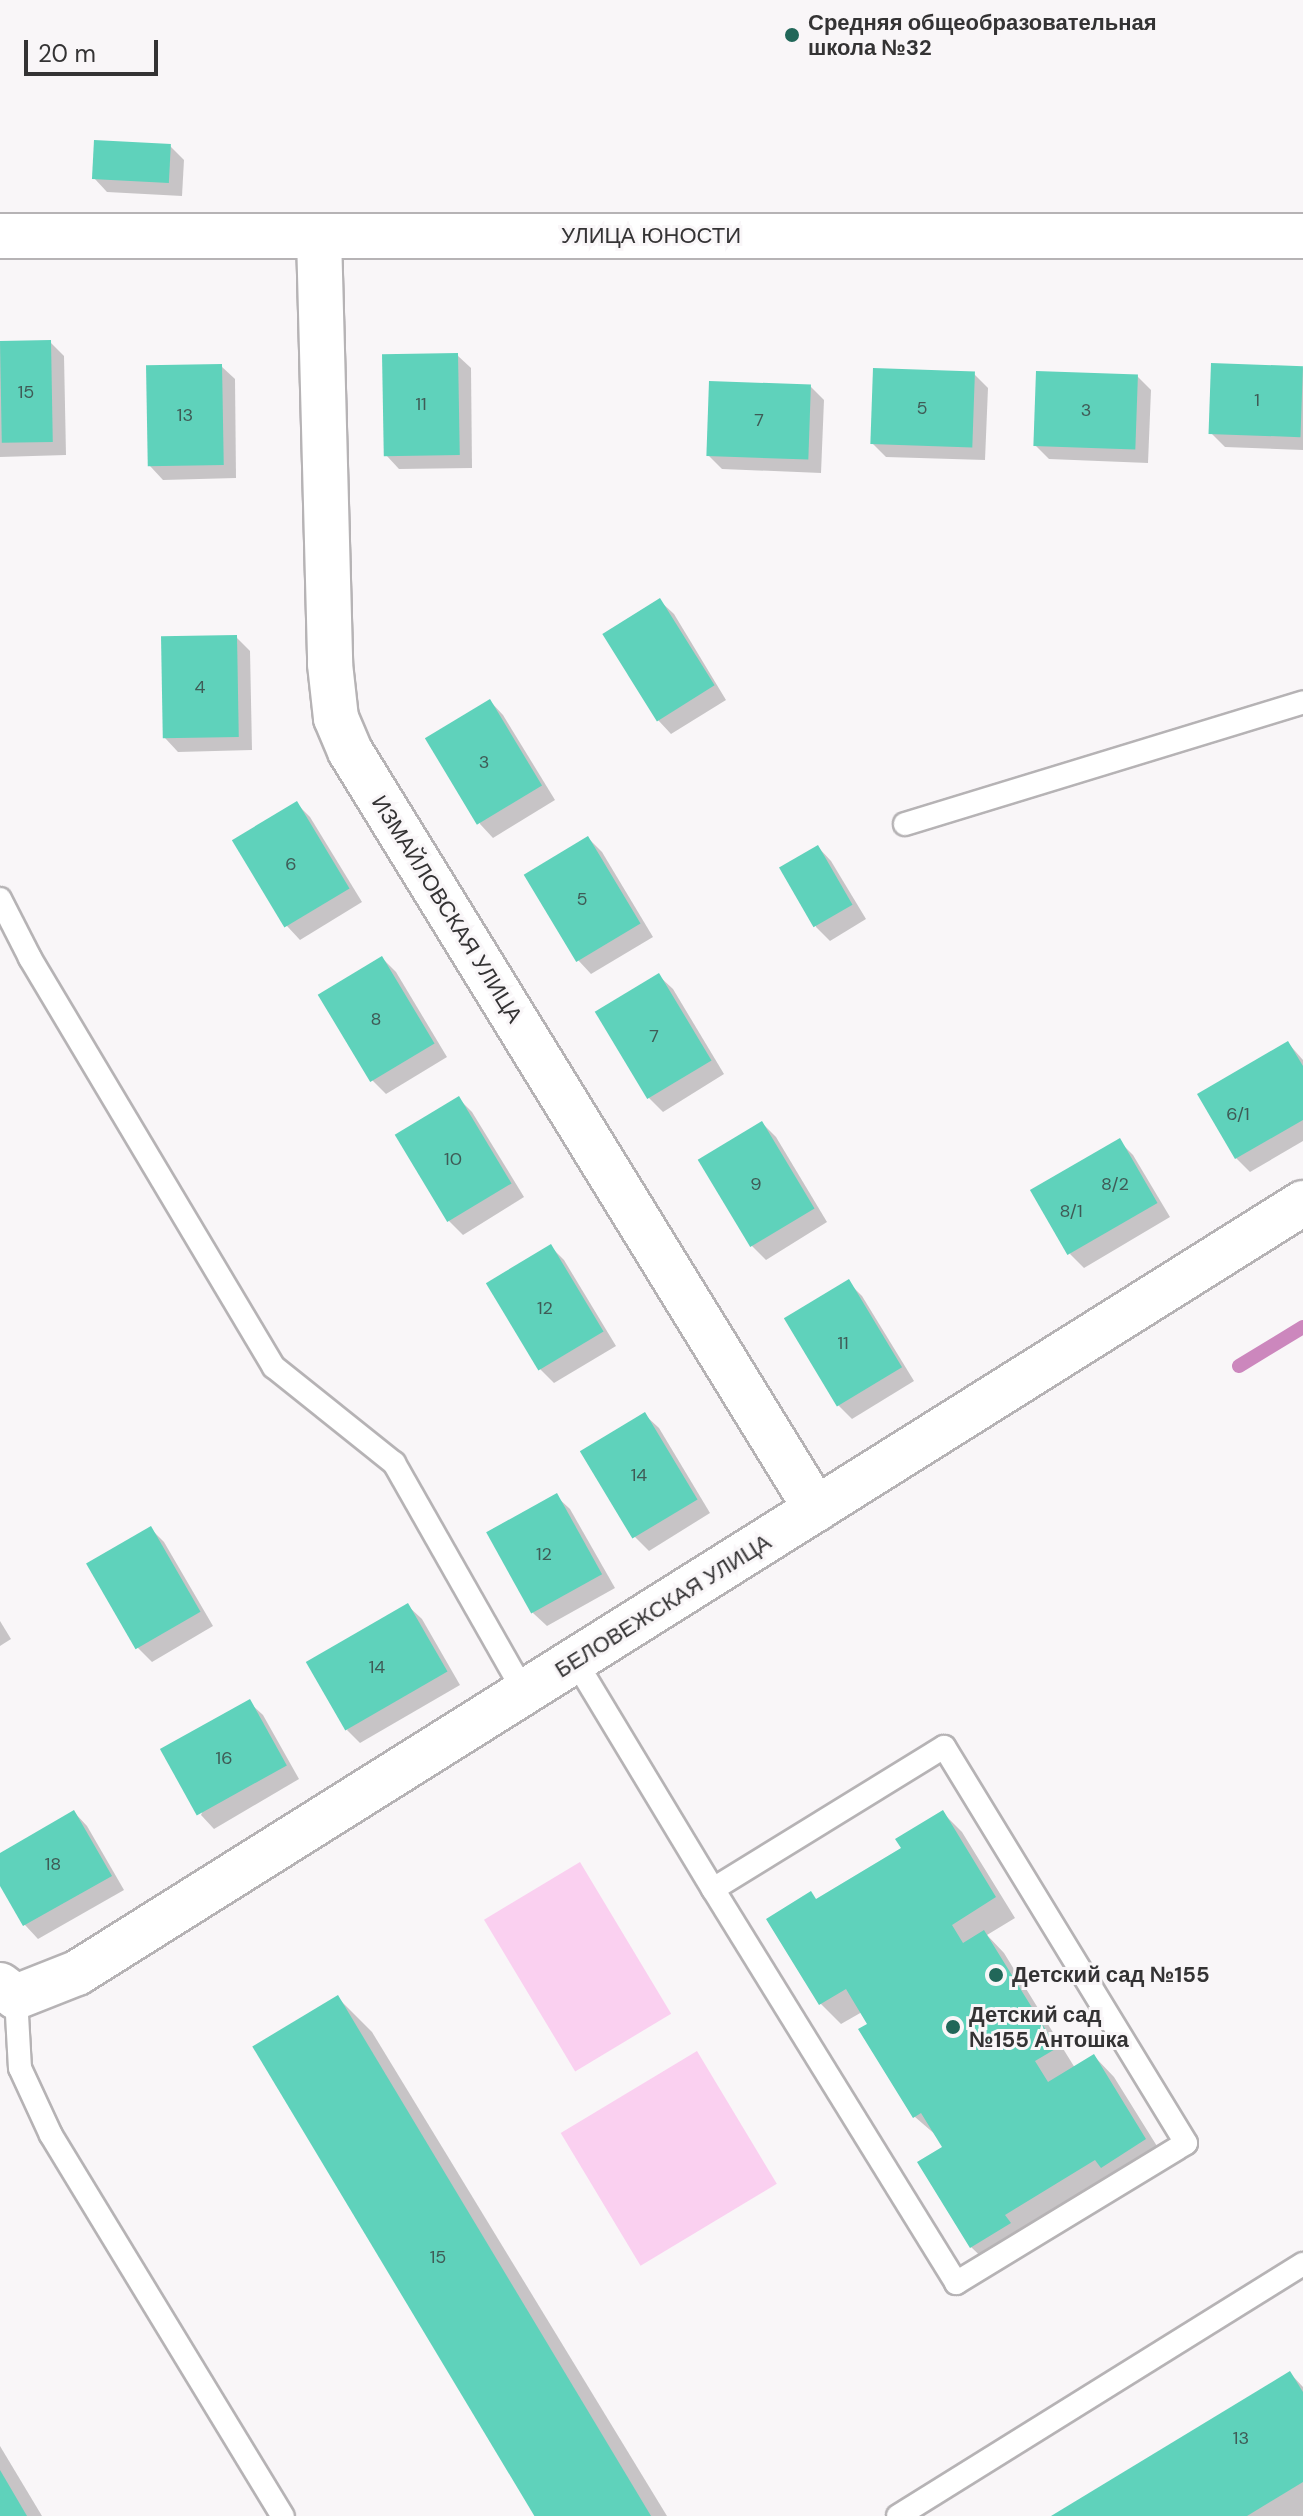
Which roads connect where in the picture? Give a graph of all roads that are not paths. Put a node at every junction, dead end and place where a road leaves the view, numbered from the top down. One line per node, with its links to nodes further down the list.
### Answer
1 (0, 236): 2 (street, УЛИЦА ЮНОСТИ)
2 (319, 236): 3 (street, УЛИЦА ЮНОСТИ); 8 (street, ИЗМАЙЛОВСКАЯ УЛИЦА)
3 (1303, 236)
4 (1303, 702): 5 (lane)
5 (905, 824)
6 (0, 899): 10 (lane)
7 (1303, 1203): 8 (street, БЕЛОВЕЖСКАЯ УЛИЦА)
8 (816, 1509): 9 (street, БЕЛОВЕЖСКАЯ УЛИЦА)
9 (576, 1662): 10 (street, БЕЛОВЕЖСКАЯ УЛИЦА); 11 (lane)
10 (525, 1694): 12 (street, БЕЛОВЕЖСКАЯ УЛИЦА)
11 (713, 1889): 11 (lane)
12 (8, 1991): 14 (lane)
13 (1303, 2264): 15 (lane)
14 (283, 2516)
15 (898, 2516)

